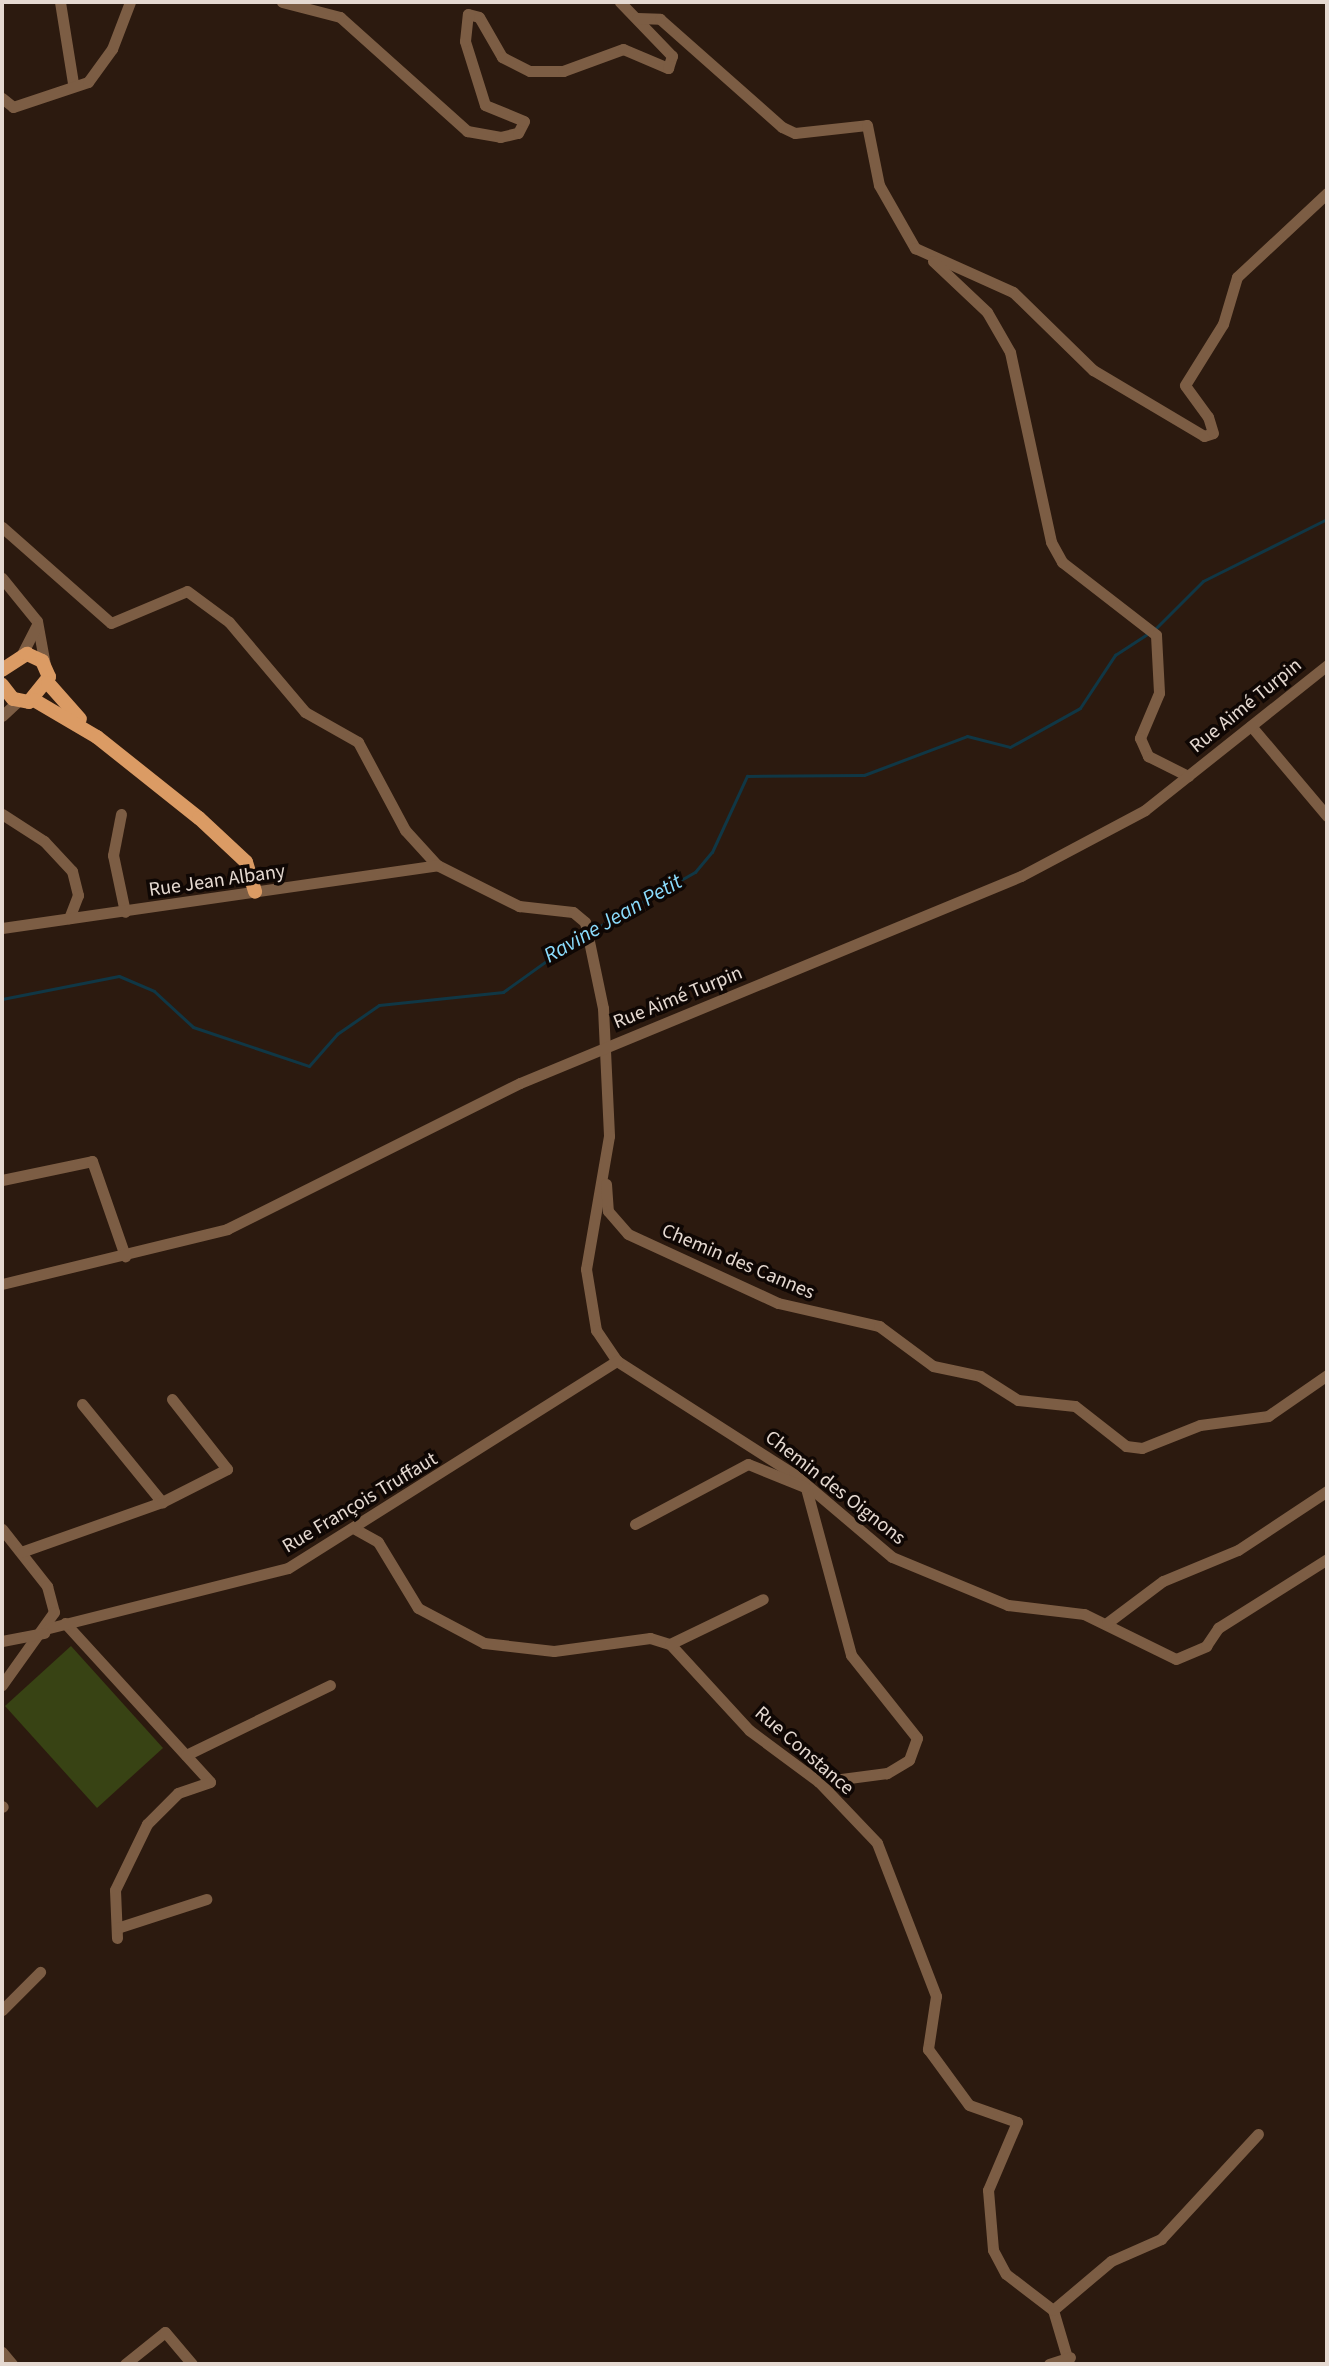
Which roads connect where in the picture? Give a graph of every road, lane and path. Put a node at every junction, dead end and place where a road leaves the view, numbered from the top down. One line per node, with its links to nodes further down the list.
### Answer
1 (60, 2): 6 (street)
2 (130, 2): 6 (street)
3 (282, 2): 5 (street)
4 (620, 2): 5 (street)
5 (637, 18): 9 (street)
6 (73, 83): 7 (street)
7 (2, 98)
8 (1327, 193): 9 (street)
9 (933, 261): 24 (street)
10 (2, 527): 28 (street)
11 (2, 578): 12 (street)
12 (37, 621): 13 (street); 14 (street)
13 (12, 654): 14 (main road); 16 (main road)
14 (45, 665): 17 (main road)
15 (1327, 665): 22 (street, Rue Aimé Turpin)
16 (2, 670)
17 (48, 683): 19 (main road); 23 (main road)
18 (3, 691): 20 (main road)
19 (34, 700): 20 (main road); 23 (main road)
20 (18, 701): 21 (street)
21 (2, 716)
22 (1251, 726): 24 (street, Rue Aimé Turpin); 27 (street)
23 (97, 737): 29 (main road)
24 (1188, 776): 33 (street, Rue Aimé Turpin)
25 (2, 814): 31 (street)
26 (121, 814): 30 (street)
27 (1327, 816)
28 (437, 865): 29 (street, Rue Jean Albany); 33 (street, Chemin des Oignons)
29 (255, 892): 30 (street, Rue Jean Albany)
30 (125, 912): 31 (street, Rue Jean Albany)
31 (69, 918): 32 (street, Rue Jean Albany)
32 (2, 928)
33 (601, 1047): 34 (street, Chemin des Oignons); 36 (street, Rue Aimé Turpin)
34 (605, 1176): 38 (street, Chemin des Oignons); 39 (street, Chemin des Cannes)
35 (2, 1180): 36 (street)
36 (125, 1256): 37 (street, Rue Aimé Turpin)
37 (2, 1284)
38 (617, 1361): 42 (street, Chemin des Oignons); 47 (street, Rue François Truffaut)
39 (1327, 1375)
40 (172, 1399): 44 (street)
41 (82, 1404): 44 (street)
42 (806, 1487): 45 (street); 52 (street, Chemin des Oignons); 59 (street)
43 (1327, 1491): 52 (street)
44 (162, 1502): 48 (street)
45 (635, 1524)
46 (2, 1529): 48 (street)
47 (355, 1529): 51 (street, Rue François Truffaut); 55 (street)
48 (21, 1552): 53 (street)
49 (1327, 1559): 52 (street, Chemin des Oignons)
50 (763, 1599): 55 (street)
51 (65, 1623): 53 (street, Rue François Truffaut); 58 (street)
52 (1107, 1623)
53 (47, 1630): 54 (street, Rue François Truffaut); 56 (street)
54 (2, 1641)
55 (670, 1644): 59 (street, Rue Constance)
56 (2, 1685)
57 (330, 1685): 58 (street)
58 (186, 1755): 60 (street)
59 (819, 1782): 64 (street, Rue Constance)
60 (206, 1899)
61 (40, 1972): 62 (street)
62 (2, 2010)
63 (1258, 2134): 64 (street)
64 (1053, 2310): 66 (street)
65 (2, 2352): 67 (street)
66 (1070, 2361): 70 (street)
67 (12, 2364)
68 (125, 2364): 69 (street)
69 (192, 2364)
70 (1049, 2364)

